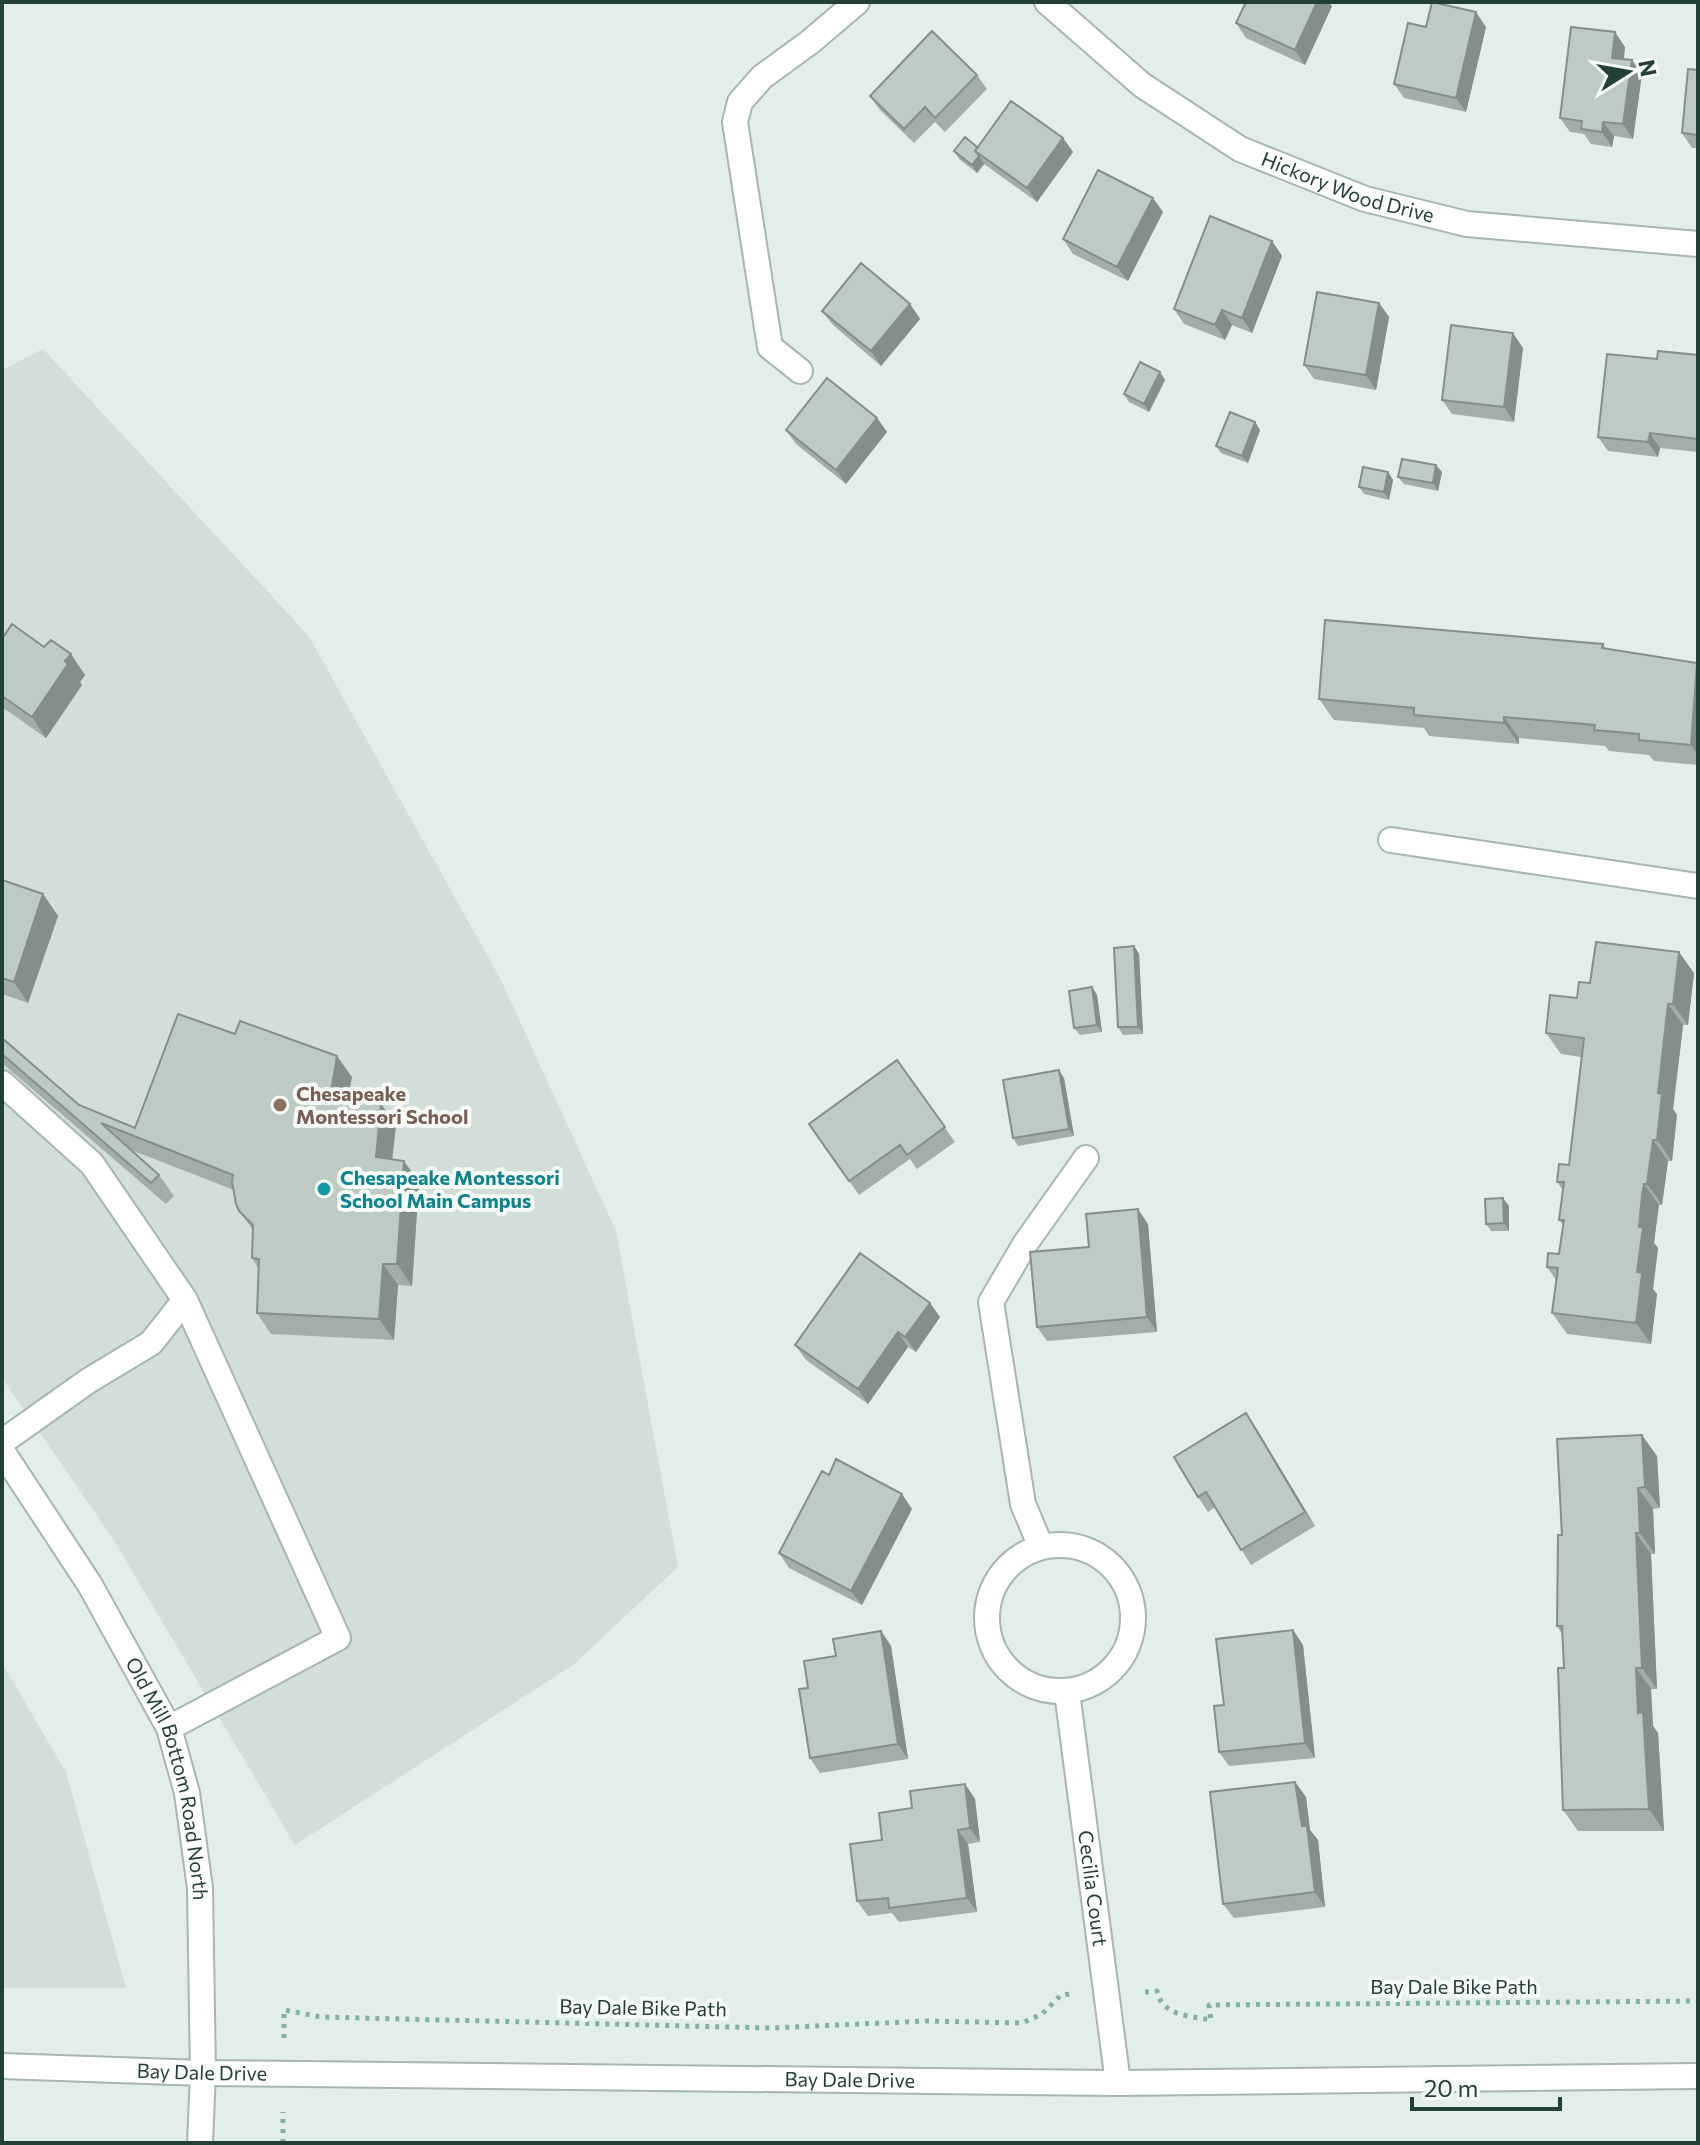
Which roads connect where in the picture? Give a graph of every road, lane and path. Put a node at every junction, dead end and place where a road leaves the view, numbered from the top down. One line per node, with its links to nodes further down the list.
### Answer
1 (857, 2): 4 (street)
2 (1047, 2): 3 (street, Hickory Wood Drive)
3 (1698, 244)
4 (800, 371)
5 (1391, 840): 6 (street)
6 (1698, 886)
7 (2, 1083): 9 (street)
8 (1086, 1158): 12 (street)
9 (185, 1300): 10 (street); 14 (street)
10 (2, 1442)
11 (2, 1451): 14 (street, Old Mill Bottom Road North)
12 (1041, 1547): 13 (street); 13 (street)
13 (1067, 1692): 22 (street, Cecilia Court)
14 (169, 1728): 20 (street, Old Mill Bottom Road North)
15 (1698, 2001): 16 (path, Bay Dale Bike Path)
16 (1209, 2005)
17 (284, 2010): 18 (path, Bay Dale Bike Path)
18 (1002, 2023)
19 (2, 2066): 20 (street, Bay Dale Drive)
20 (203, 2073): 22 (street, Bay Dale Drive); 23 (street, Old Mill Bottom Road North)
21 (1698, 2076): 22 (street, Bay Dale Drive)
22 (1118, 2083)
23 (200, 2143)

